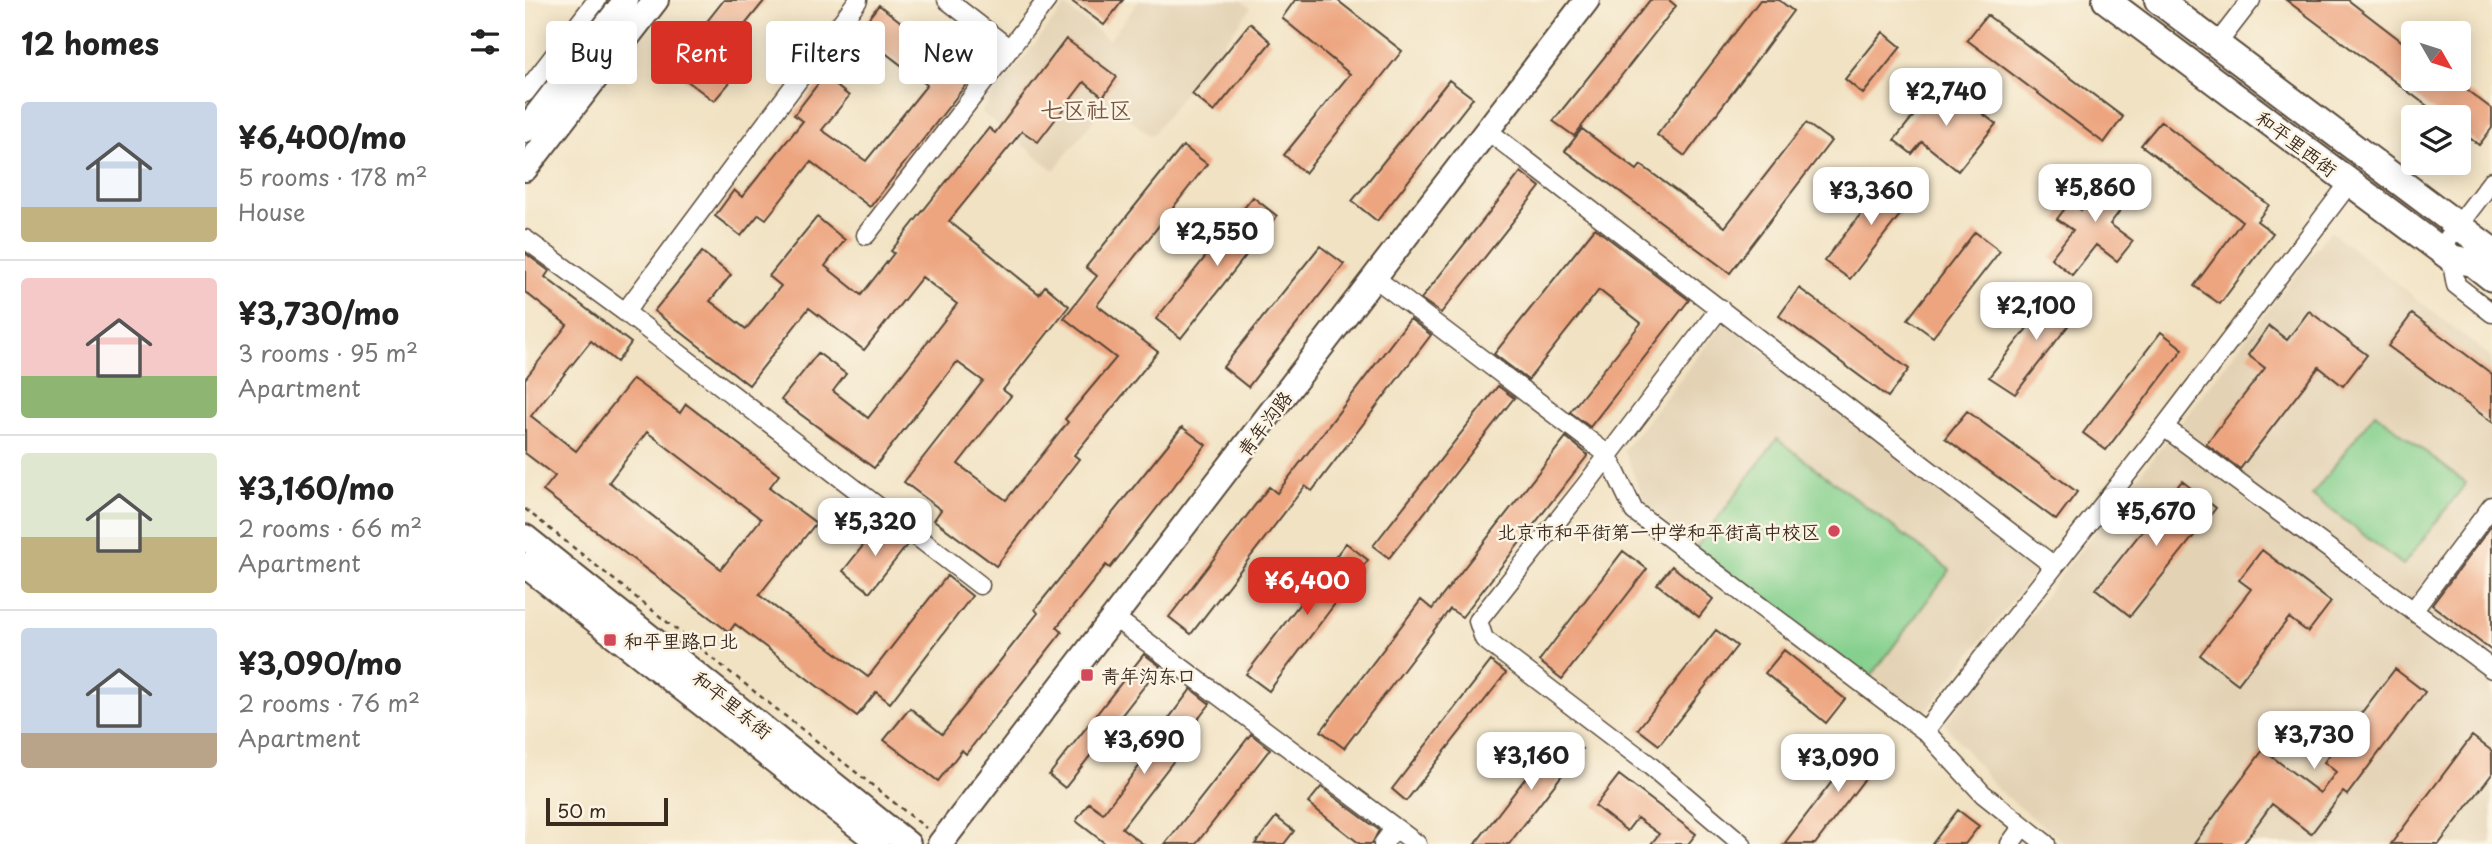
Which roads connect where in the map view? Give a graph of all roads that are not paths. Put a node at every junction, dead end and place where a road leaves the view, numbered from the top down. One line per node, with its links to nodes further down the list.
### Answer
1 (597, 0): 13 (street)
2 (626, 0): 14 (street)
3 (656, 0): 16 (street)
4 (858, 0): 27 (street)
5 (947, 0): 12 (street)
6 (1047, 0): 12 (street)
7 (1587, 0): 15 (street, 青年沟路)
8 (2106, 0): 17 (main road, 和平里西街)
9 (2158, 0): 11 (main road, 和平里西街)
10 (2251, 0): 11 (street)
11 (2217, 44): 19 (main road, 和平里西街)
12 (1010, 48): 20 (street)
13 (525, 93)
14 (525, 130)
15 (1487, 131): 24 (street, 青年沟路); 26 (street)
16 (525, 169)
17 (2350, 181): 23 (main road, 和平里西街); 29 (street)
18 (2492, 181): 19 (street)
19 (2458, 225): 22 (main road, 和平里西街); 23 (street)
20 (866, 235)
21 (525, 239): 27 (street)
22 (2492, 251)
23 (2446, 253): 25 (main road, 和平里西街); 28 (street)
24 (1375, 278): 30 (street); 37 (street, 青年沟路)
25 (2492, 278)
26 (1720, 308): 30 (street); 34 (street)
27 (625, 312): 35 (street)
28 (2492, 313)
29 (2164, 427): 34 (street); 36 (street)
30 (1607, 454): 39 (street); 47 (street)
31 (2492, 506): 36 (street)
32 (525, 537): 44 (street, 和平里东街)
33 (525, 565): 43 (street, 和平里东街)
34 (2054, 566): 39 (street)
35 (980, 585)
36 (2413, 611): 38 (street)
37 (1115, 618): 41 (street); 42 (street, 青年沟路)
38 (2492, 669)
39 (1925, 731): 40 (street)
40 (2023, 826): 48 (street); 49 (street)
41 (1395, 828): 45 (street); 46 (street)
42 (942, 843)
43 (881, 844)
44 (908, 844)
45 (1383, 844)
46 (1417, 844)
47 (1742, 844)
48 (2010, 844)
49 (2046, 844)

